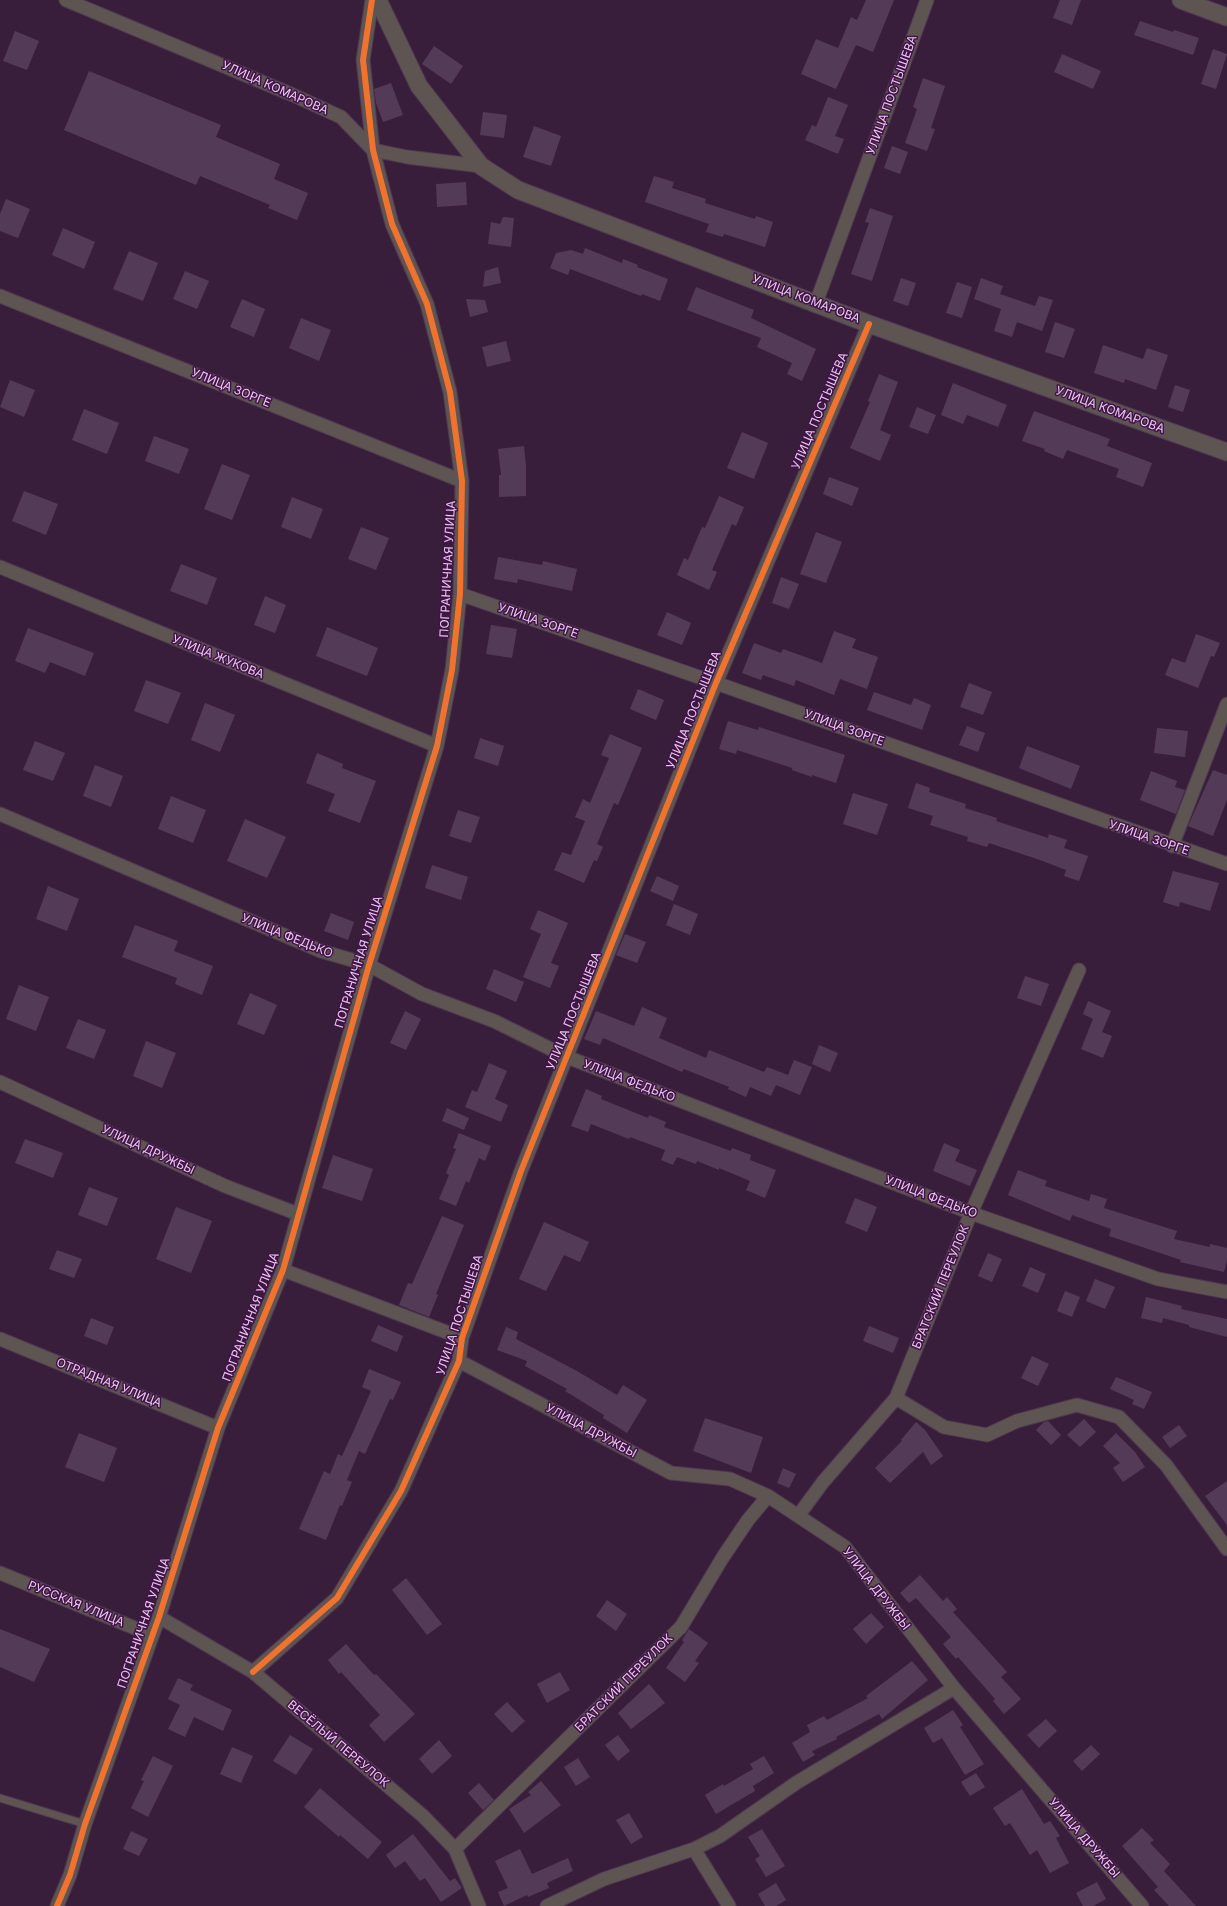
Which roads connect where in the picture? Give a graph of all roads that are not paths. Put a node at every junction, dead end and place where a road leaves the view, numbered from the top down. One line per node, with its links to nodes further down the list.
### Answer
1 (66, 0): 7 (street, УЛИЦА КОМАРОВА)
2 (372, 0): 7 (street, ПОГРАНИЧНАЯ УЛИЦА)
3 (378, 0): 8 (street, УЛИЦА КОМАРОВА)
4 (927, 0): 10 (street, УЛИЦА ПОСТЫШЕВА)
5 (1181, 0): 6 (street)
6 (1227, 16)
7 (373, 150): 8 (street, УЛИЦА КОМАРОВА); 13 (street, ПОГРАНИЧНАЯ УЛИЦА)
8 (481, 166): 10 (street, УЛИЦА КОМАРОВА)
9 (0, 296): 13 (street, УЛИЦА ЗОРГЕ)
10 (816, 303): 11 (street, УЛИЦА КОМАРОВА)
11 (869, 324): 12 (street, УЛИЦА КОМАРОВА); 16 (street, УЛИЦА ПОСТЫШЕВА)
12 (1227, 452)
13 (462, 481): 15 (street, ПОГРАНИЧНАЯ УЛИЦА)
14 (0, 567): 18 (street, УЛИЦА ЖУКОВА)
15 (460, 594): 16 (street, УЛИЦА ЗОРГЕ); 18 (street, ПОГРАНИЧНАЯ УЛИЦА)
16 (716, 683): 20 (street, УЛИЦА ЗОРГЕ); 24 (street, УЛИЦА ПОСТЫШЕВА)
17 (1227, 704): 20 (street)
18 (437, 746): 22 (street, ПОГРАНИЧНАЯ УЛИЦА)
19 (0, 814): 22 (street, УЛИЦА ФЕДЬКО)
20 (1172, 846): 21 (street, УЛИЦА ЗОРГЕ)
21 (1227, 864)
22 (369, 965): 24 (street, УЛИЦА ФЕДЬКО); 27 (street, ПОГРАНИЧНАЯ УЛИЦА)
23 (1079, 970): 26 (street, БРАТСКИЙ ПЕРЕУЛОК)
24 (567, 1057): 26 (street, УЛИЦА ФЕДЬКО); 30 (street, УЛИЦА ПОСТЫШЕВА)
25 (0, 1082): 27 (street, УЛИЦА ДРУЖБЫ)
26 (971, 1213): 29 (street, УЛИЦА ФЕДЬКО); 33 (street, БРАТСКИЙ ПЕРЕУЛОК)
27 (298, 1214): 28 (street, ПОГРАНИЧНАЯ УЛИЦА)
28 (283, 1270): 30 (street); 34 (street, ПОГРАНИЧНАЯ УЛИЦА)
29 (1227, 1292)
30 (462, 1338): 32 (street, УЛИЦА ПОСТЫШЕВА)
31 (0, 1339): 34 (street, ОТРАДНАЯ УЛИЦА)
32 (459, 1361): 35 (street, УЛИЦА ДРУЖБЫ); 41 (street, УЛИЦА ПОСТЫШЕВА)
33 (896, 1398): 36 (street, БРАТСКИЙ ПЕРЕУЛОК); 37 (street)
34 (218, 1428): 39 (street, ПОГРАНИЧНАЯ УЛИЦА)
35 (768, 1496): 36 (street, УЛИЦА ДРУЖБЫ); 45 (street, БРАТСКИЙ ПЕРЕУЛОК)
36 (798, 1516): 42 (street, УЛИЦА ДРУЖБЫ)
37 (1227, 1549)
38 (0, 1574): 40 (street, РУССКАЯ УЛИЦА)
39 (159, 1617): 40 (street, ПОГРАНИЧНАЯ УЛИЦА); 41 (street, ВЕСЁЛЫЙ ПЕРЕУЛОК)
40 (152, 1635): 44 (street, ПОГРАНИЧНАЯ УЛИЦА)
41 (252, 1672): 45 (street, ВЕСЁЛЫЙ ПЕРЕУЛОК)
42 (954, 1688): 46 (street); 51 (street, УЛИЦА ДРУЖБЫ)
43 (0, 1798): 44 (lane)
44 (85, 1824): 47 (street, ПОГРАНИЧНАЯ УЛИЦА)
45 (455, 1849): 48 (street, ВЕСЁЛЫЙ ПЕРЕУЛОК)
46 (694, 1849): 49 (street); 50 (street)
47 (57, 1906)
48 (479, 1906)
49 (547, 1906)
50 (729, 1906)
51 (1142, 1906)

